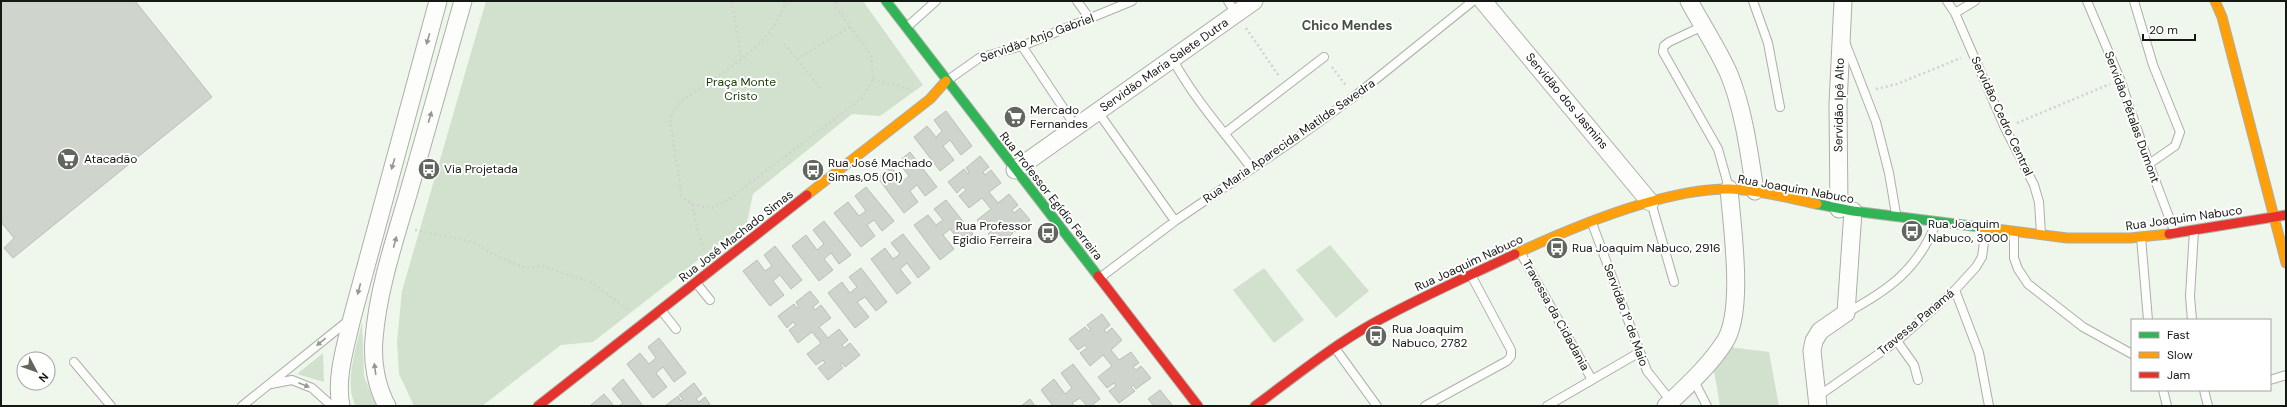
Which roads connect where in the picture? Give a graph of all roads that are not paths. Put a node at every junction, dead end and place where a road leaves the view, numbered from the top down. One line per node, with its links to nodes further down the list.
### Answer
1 (438, 1): 61 (street, one-way to 61)
2 (463, 1): 84 (street, one-way to 2)
3 (886, 1): 22 (street, Rua Professor Egídio Ferreira)
4 (936, 1): 22 (lane)
5 (1077, 1): 20 (lane)
6 (1132, 1): 20 (lane, Servidão Anjo Gabriel)
7 (1254, 1): 18 (street, Servidão Maria Salete Dutra)
8 (1473, 1): 33 (lane, Rua Maria Aparecida Matilde Savedra)
9 (1483, 1): 37 (street, Servidão dos Jasmins)
10 (1689, 1): 21 (street)
11 (1753, 1): 28 (lane)
12 (1843, 1): 23 (street, Servidão Ipê Alto)
13 (1946, 1): 19 (lane, Servidão Cedro Central)
14 (1975, 1): 19 (lane)
15 (2087, 1): 32 (lane, Servidão Pétalas Dumont)
16 (2134, 1): 32 (lane)
17 (2215, 1): 41 (street)
18 (1232, 8): 26 (street, Servidão Maria Salete Dutra)
19 (1955, 13): 49 (lane, Servidão Cedro Central)
20 (1090, 19): 24 (lane, Servidão Anjo Gabriel)
21 (1703, 26): 35 (lane); 36 (street)
22 (906, 27): 27 (street, Rua Professor Egídio Ferreira)
23 (1840, 30): 38 (street, Servidão Ipê Alto); 40 (lane)
24 (1022, 46): 27 (lane, Servidão Anjo Gabriel); 30 (lane)
25 (1324, 57): 31 (lane)
26 (1173, 60): 29 (street, Servidão Maria Salete Dutra); 31 (lane)
27 (946, 81): 34 (street, Rua Professor Egídio Ferreira); 55 (street, Rua José Machado Simas)
28 (1780, 107)
29 (1098, 112): 30 (street, Servidão Maria Salete Dutra); 42 (lane)
30 (1076, 127): 34 (street, Servidão Maria Salete Dutra)
31 (1225, 133): 33 (lane)
32 (2148, 164): 48 (lane, Servidão Pétalas Dumont)
33 (1252, 169): 42 (lane, Rua Maria Aparecida Matilde Savedra)
34 (1015, 170): 54 (street, Rua Professor Egídio Ferreira)
35 (1729, 189): 36 (street, Rua Joaquim Nabuco); 37 (street, Rua Joaquim Nabuco); 72 (street)
36 (1755, 191): 38 (street, Rua Joaquim Nabuco)
37 (1650, 202): 43 (street, Rua Joaquim Nabuco); 56 (lane)
38 (1846, 210): 40 (street, Rua Joaquim Nabuco); 60 (street, Servidão Ipê Alto)
39 (2286, 215): 41 (street, Rua Joaquim Nabuco)
40 (1896, 217): 44 (street, Rua Joaquim Nabuco)
41 (2274, 218): 46 (street, Rua Joaquim Nabuco); 52 (street)
42 (1175, 221): 54 (lane, Rua Maria Aparecida Matilde Savedra)
43 (1592, 222): 51 (street, Rua Joaquim Nabuco); 67 (lane, Servidão 1º de Maio)
44 (1936, 222): 45 (street, Rua Joaquim Nabuco); 60 (lane)
45 (1986, 228): 47 (street, Rua Joaquim Nabuco); 57 (lane, Travessa Panamá)
46 (2194, 230): 48 (street, Rua Joaquim Nabuco); 63 (lane)
47 (2014, 232): 49 (street, Rua Joaquim Nabuco); 68 (lane)
48 (2175, 233): 50 (street, Rua Joaquim Nabuco)
49 (2041, 236): 50 (street, Rua Joaquim Nabuco)
50 (2141, 237): 62 (lane)
51 (1520, 252): 53 (street, Rua Joaquim Nabuco); 71 (lane, Travessa da Cidadania)
52 (2286, 263)
53 (1470, 275): 66 (street, Rua Joaquim Nabuco); 89 (lane)
54 (1101, 277): 86 (street, Rua Professor Egídio Ferreira)
55 (696, 282): 58 (lane); 59 (street, Rua José Machado Simas)
56 (1674, 282)
57 (1955, 290): 65 (lane, Travessa Panamá); 92 (lane)
58 (710, 300)
59 (661, 309): 64 (lane); 85 (street, Rua José Machado Simas)
60 (1846, 313): 78 (street)
61 (352, 318): 75 (lane, one-way to 75); 83 (street)
62 (2148, 319)
63 (2192, 319)
64 (676, 329)
65 (1897, 341): 73 (lane); 78 (lane, Travessa Panamá)
66 (1335, 347): 87 (street, Rua Joaquim Nabuco); 88 (lane)
67 (1640, 352): 71 (lane); 79 (lane, Servidão 1º de Maio)
68 (2131, 353)
69 (74, 362): 80 (lane)
70 (2286, 375): 74 (lane)
71 (1591, 378): 90 (lane)
72 (1693, 379): 79 (street); 91 (lane)
73 (1918, 380)
74 (2271, 380)
75 (270, 384): 81 (lane); 82 (lane, one-way to 82)
76 (2163, 391): 93 (lane)
77 (2204, 391): 94 (lane)
78 (1818, 401)
79 (1669, 404)
80 (111, 406)
81 (242, 406)
82 (332, 406)
83 (341, 406)
84 (387, 406)
85 (538, 406)
86 (1198, 406)
87 (1255, 406)
88 (1377, 406)
89 (1425, 406)
90 (1547, 406)
91 (1707, 406)
92 (1990, 406)
93 (2167, 406)
94 (2208, 406)

